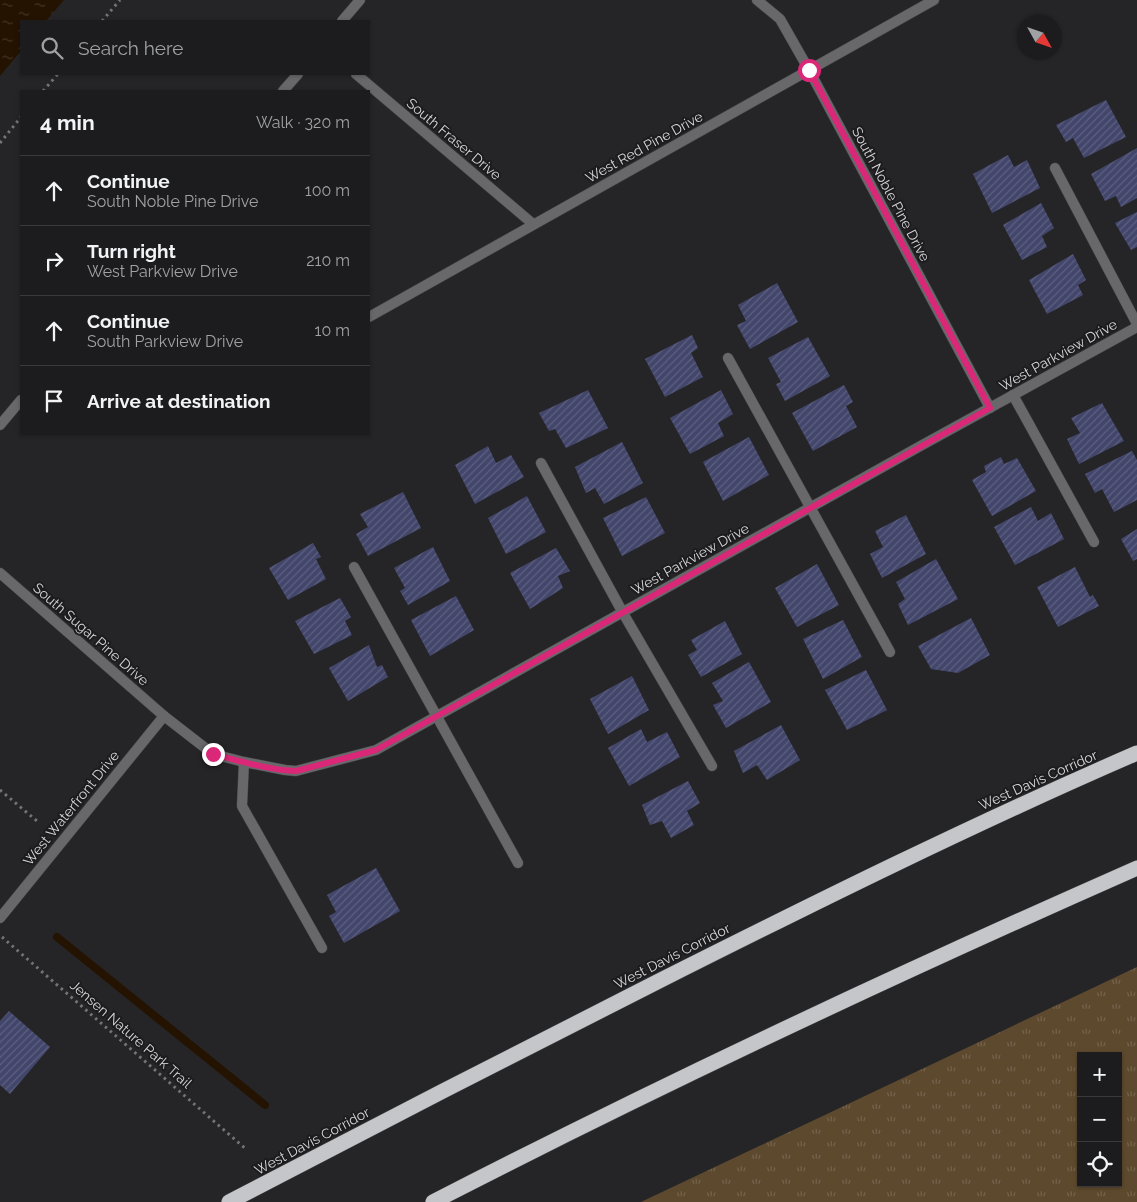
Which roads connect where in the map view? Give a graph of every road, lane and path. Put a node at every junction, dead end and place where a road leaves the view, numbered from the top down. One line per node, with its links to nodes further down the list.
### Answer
1 (120, 0): 5 (path)
2 (360, 0): 6 (street)
3 (757, 0): 7 (street, South Noble Pine Drive)
4 (934, 0): 7 (street, West Red Pine Drive)
5 (103, 20)
6 (343, 20)
7 (809, 70): 16 (street, West Red Pine Drive); 22 (street, South Noble Pine Drive)
8 (57, 75): 11 (path)
9 (297, 75): 12 (street)
10 (357, 75): 16 (street, South Fraser Drive)
11 (44, 90)
12 (284, 90)
13 (20, 118): 14 (path)
14 (0, 142)
15 (1054, 168): 18 (street)
16 (533, 224): 17 (street, West Red Pine Drive)
17 (370, 316)
18 (1137, 325): 20 (street, West Parkview Drive)
19 (728, 358): 25 (street)
20 (1014, 395): 22 (street, West Parkview Drive); 26 (street)
21 (20, 401): 23 (street)
22 (990, 408): 25 (street, West Parkview Drive)
23 (0, 425)
24 (541, 463): 29 (street)
25 (810, 508): 29 (street, West Parkview Drive); 30 (street)
26 (1094, 542)
27 (354, 567): 32 (street)
28 (0, 573): 31 (street, South Sugar Pine Drive)
29 (623, 613): 32 (street, West Parkview Drive); 35 (street)
30 (890, 652)
31 (164, 716): 34 (street, South Sugar Pine Drive); 40 (street, West Waterfront Drive)
32 (437, 716): 34 (street, West Parkview Drive); 38 (street)
33 (1137, 753): 44 (highway, West Davis Corridor)
34 (244, 762): 42 (street)
35 (712, 766)
36 (0, 790): 37 (path)
37 (37, 821)
38 (518, 864)
39 (1137, 868): 45 (highway)
40 (0, 918)
41 (0, 935): 43 (path, Jensen Nature Park Trail)
42 (322, 948)
43 (247, 1150)
44 (229, 1202)
45 (433, 1202)

